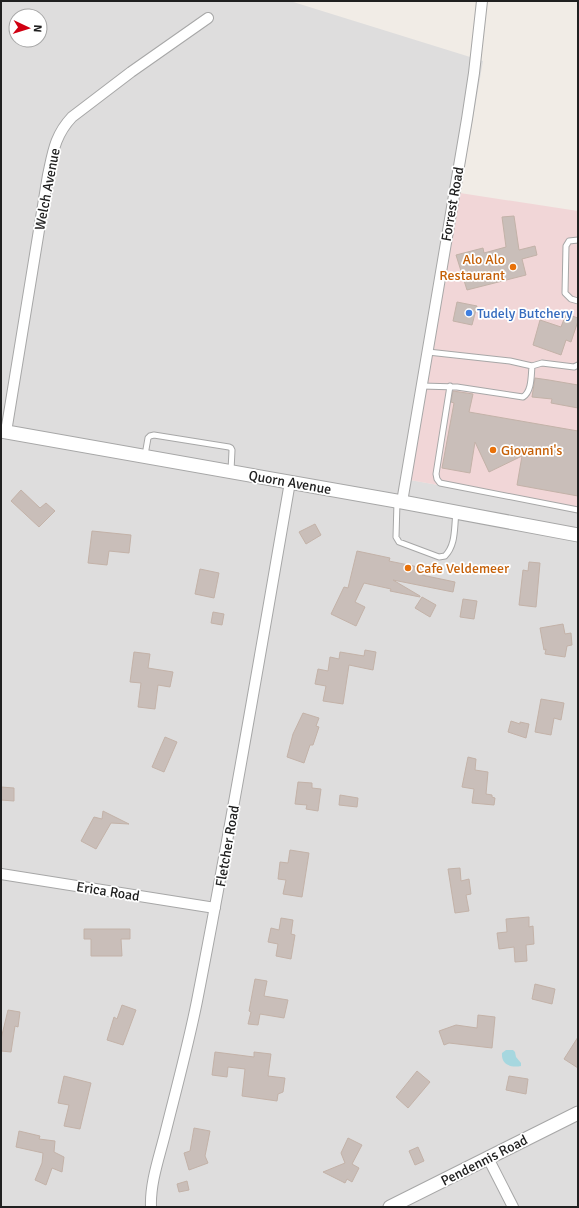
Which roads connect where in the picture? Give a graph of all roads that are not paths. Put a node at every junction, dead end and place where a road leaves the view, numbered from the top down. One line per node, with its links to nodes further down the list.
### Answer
1 (482, 1): 5 (street, Forrest Road)
2 (208, 18): 10 (street, Welch Avenue)
3 (578, 240): 4 (lane)
4 (578, 301)
5 (428, 352): 7 (lane); 8 (street, Forrest Road)
6 (578, 365): 7 (lane)
7 (532, 366): 9 (lane)
8 (422, 386): 9 (lane); 14 (street, Forrest Road)
9 (450, 386): 15 (lane)
10 (4, 431): 11 (street, Quorn Avenue)
11 (145, 456): 12 (street, Quorn Avenue); 12 (lane)
12 (231, 472): 13 (street, Quorn Avenue)
13 (290, 482): 14 (street, Quorn Avenue); 19 (street, Fletcher Road)
14 (400, 501): 16 (street, Quorn Avenue); 16 (lane)
15 (578, 510)
16 (456, 512): 17 (street, Quorn Avenue)
17 (578, 535)
18 (1, 874): 19 (street, Erica Road)
19 (216, 908): 22 (street, Fletcher Road)
20 (578, 1113): 21 (street, Pendennis Road)
21 (488, 1158): 23 (street, Pendennis Road); 24 (street)
22 (151, 1207)
23 (390, 1207)
24 (513, 1207)

